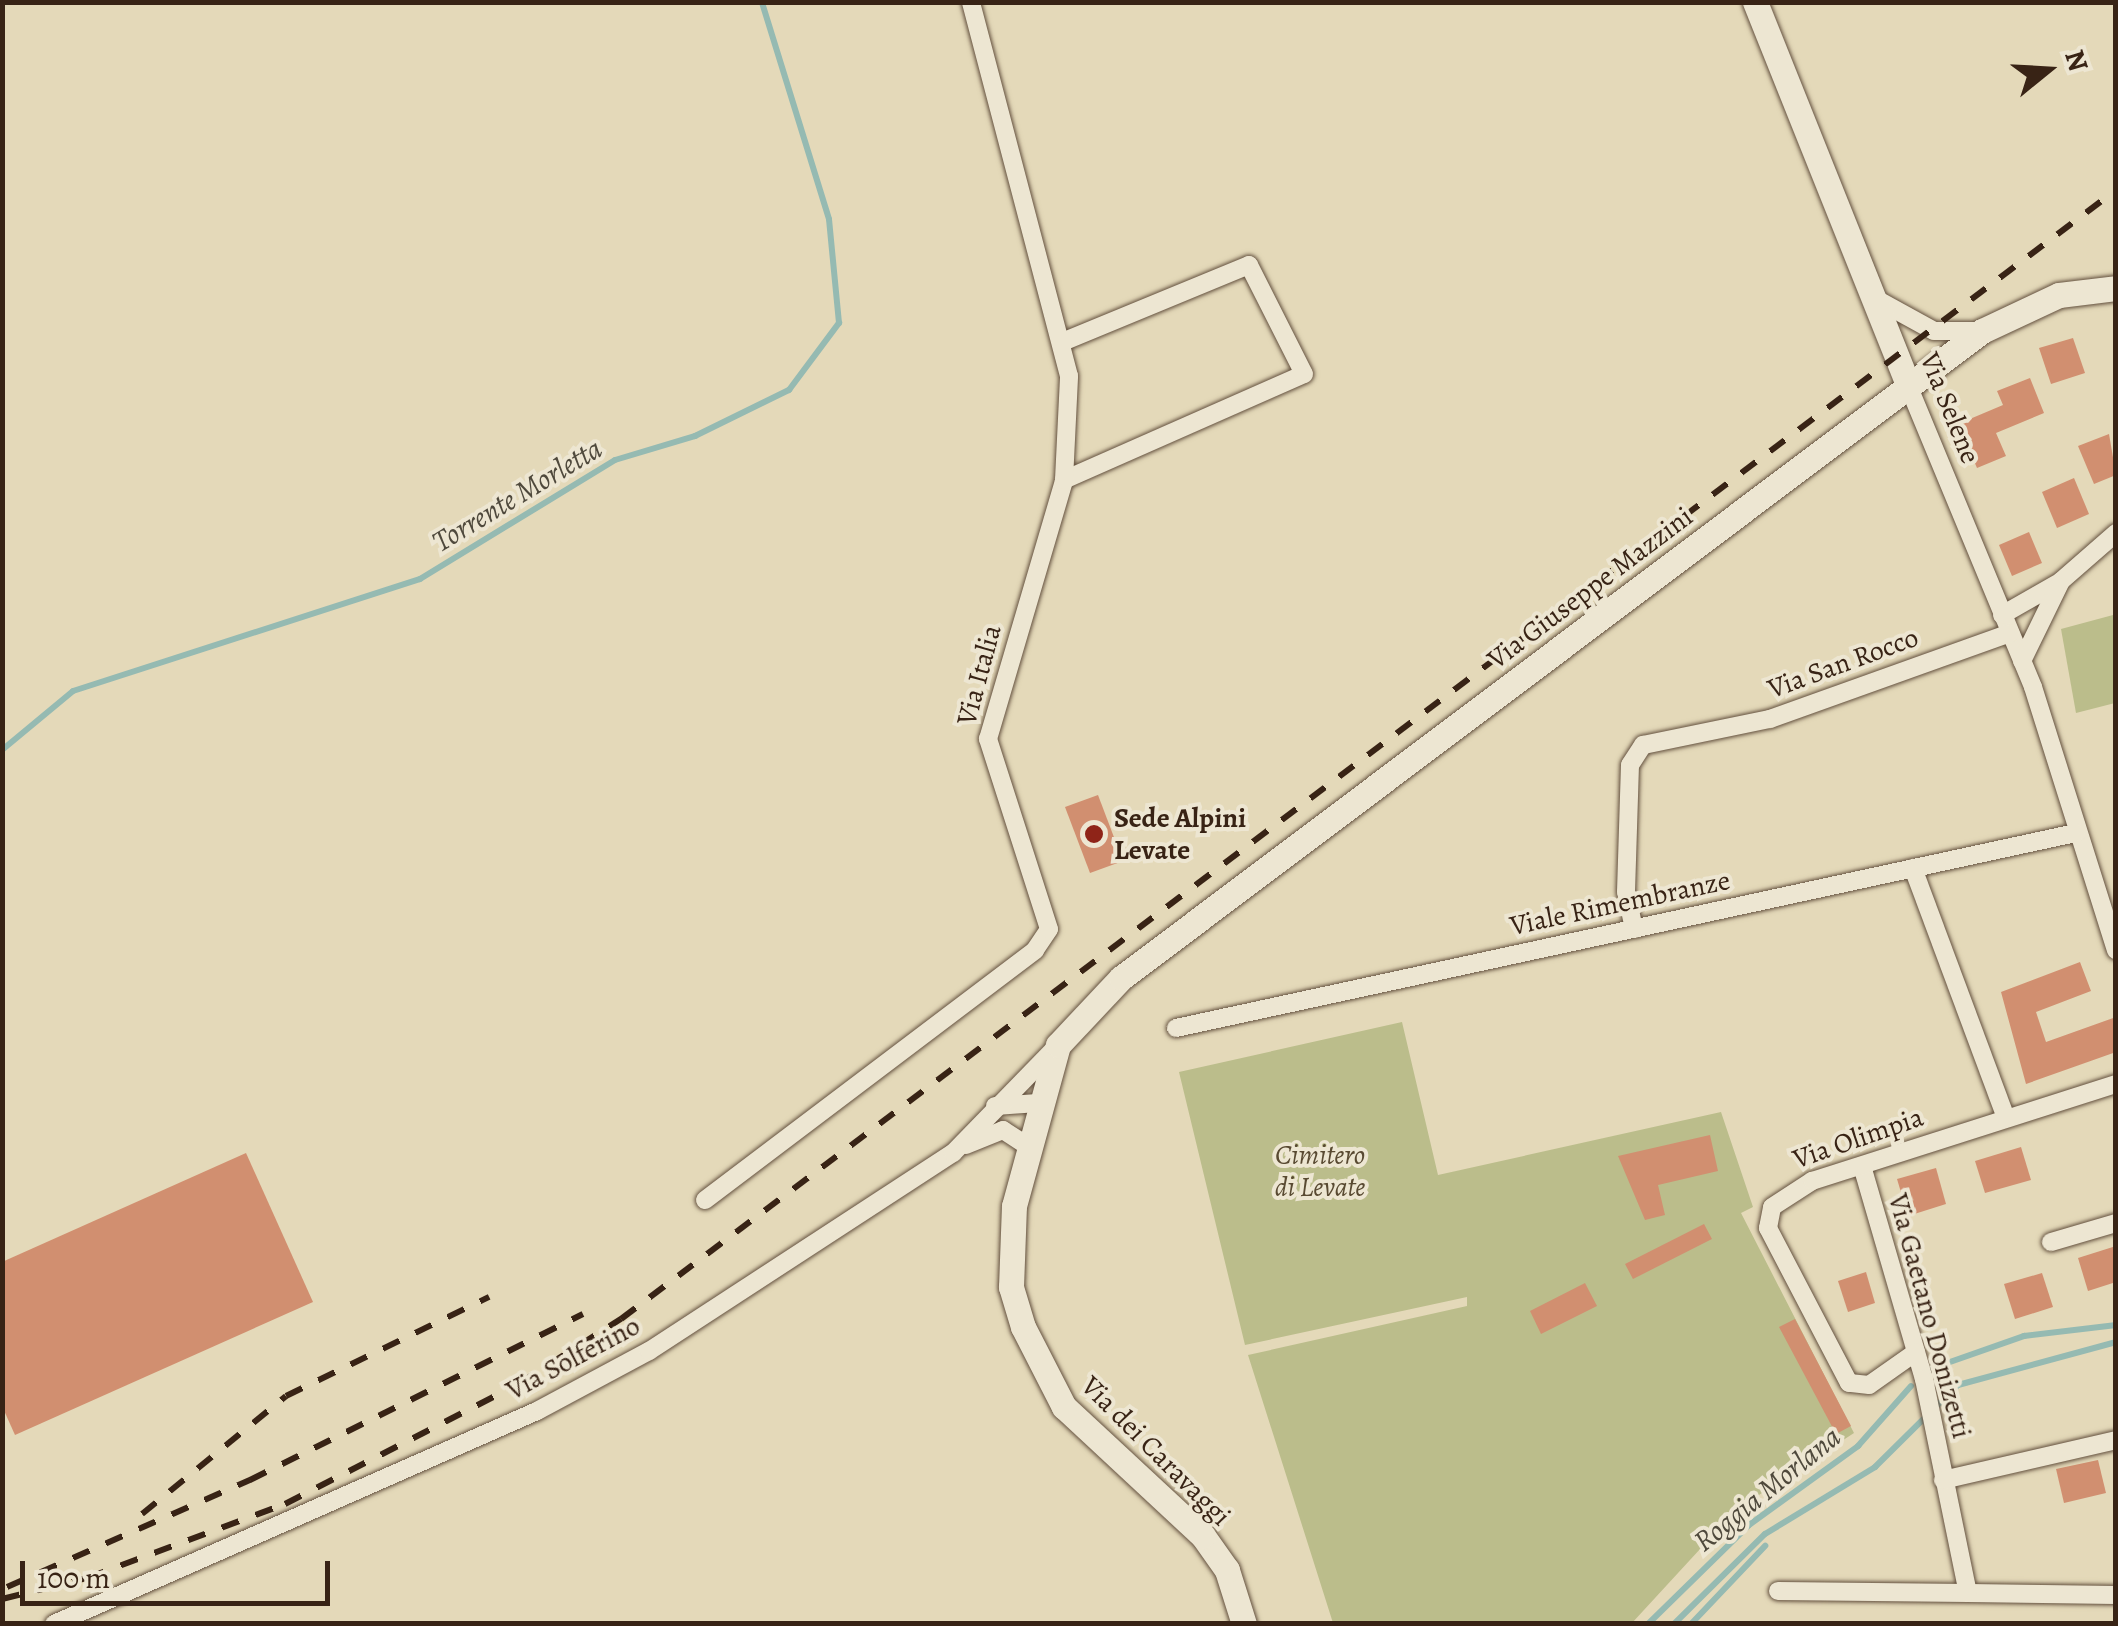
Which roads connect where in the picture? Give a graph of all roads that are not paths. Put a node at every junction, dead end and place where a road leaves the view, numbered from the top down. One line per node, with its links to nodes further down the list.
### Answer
1 (971, 2): 6 (street, Via Italia)
2 (1755, 2): 4 (street, Via Selene)
3 (2116, 288): 5 (street, Via Giuseppe Mazzini)
4 (1874, 298): 5 (street); 7 (street, Via Selene)
5 (1982, 331): 7 (street, Via Giuseppe Mazzini)
6 (1065, 341): 8 (street, Via Italia); 8 (street)
7 (1908, 385): 11 (street, Via Selene); 19 (street, Via Giuseppe Mazzini)
8 (1064, 480): 27 (street, Via Italia)
9 (2116, 534): 10 (street)
10 (2062, 581): 11 (street); 13 (street)
11 (2002, 614): 12 (street, Via Selene)
12 (2010, 633): 13 (street, Via Selene); 16 (street, Via San Rocco)
13 (2022, 661): 14 (street, Via Selene)
14 (2077, 837): 15 (street, Viale Rimembranze); 17 (street, Via Selene)
15 (1913, 868): 16 (street, Viale Rimembranze); 23 (street)
16 (1634, 928): 18 (street, Viale Rimembranze)
17 (2116, 950)
18 (1176, 1028)
19 (1058, 1045): 21 (street, Via dei Caravaggi); 22 (street, Via Solferino)
20 (2116, 1084): 23 (street, Via Olimpia)
21 (1038, 1103): 22 (street); 24 (street, Via dei Caravaggi)
22 (990, 1108): 25 (street, Via Solferino)
23 (2006, 1118): 26 (street, Via Olimpia)
24 (1028, 1146): 25 (street); 37 (street, Via dei Caravaggi)
25 (952, 1153): 36 (street, Via Solferino)
26 (1862, 1166): 30 (street, Via Gaetano Donizetti); 30 (street, Via Olimpia)
27 (704, 1200)
28 (2116, 1222): 29 (street)
29 (2050, 1242)
30 (1916, 1352): 32 (street, Via Gaetano Donizetti)
31 (2116, 1440): 32 (street, Via Gaetano Donizetti)
32 (1942, 1480): 34 (street, Via Gaetano Donizetti)
33 (1778, 1590): 34 (street)
34 (1968, 1594): 35 (street)
35 (2116, 1596)
36 (54, 1624)
37 (1244, 1624)

